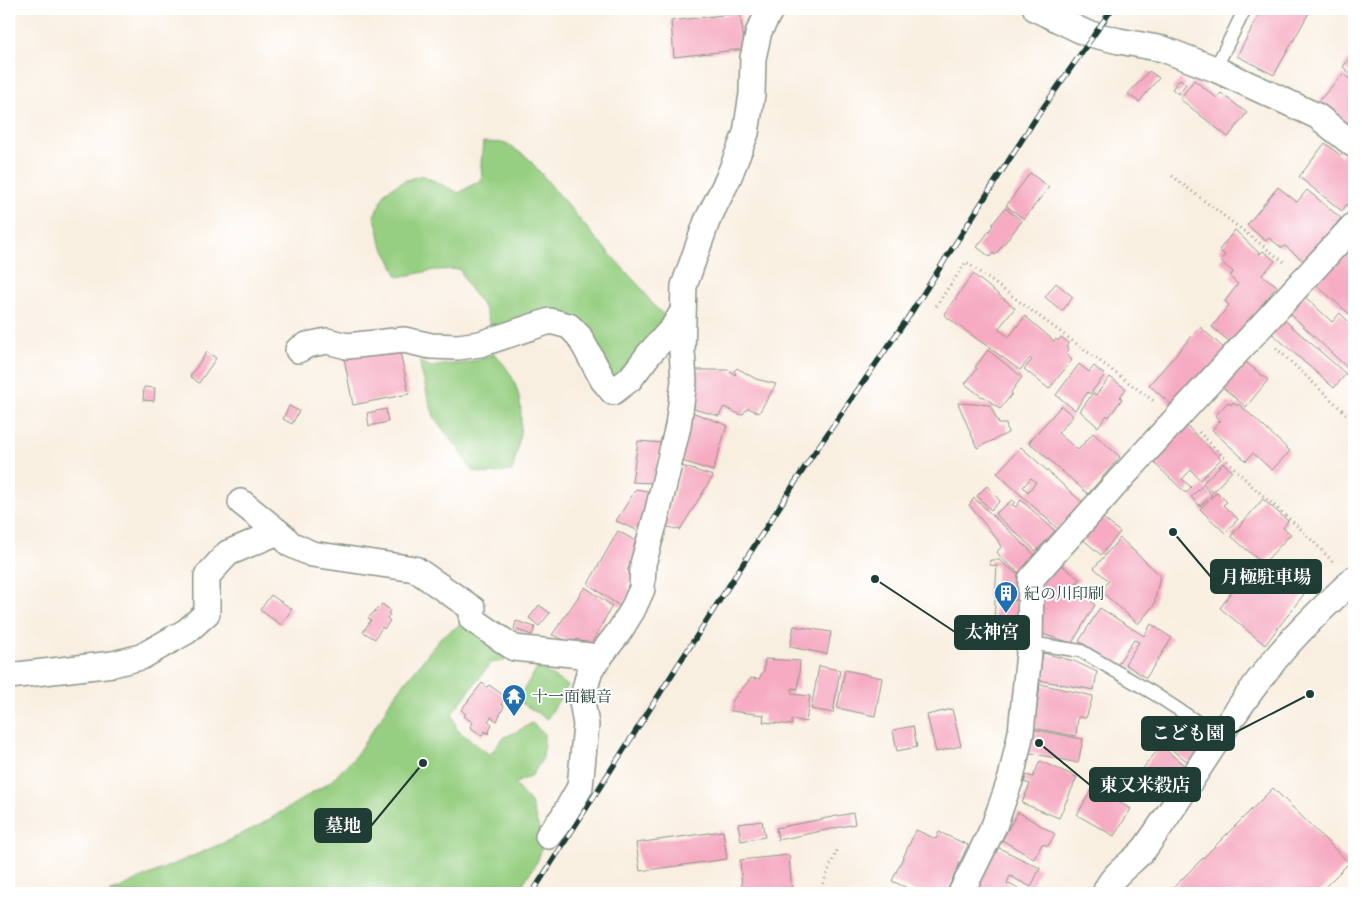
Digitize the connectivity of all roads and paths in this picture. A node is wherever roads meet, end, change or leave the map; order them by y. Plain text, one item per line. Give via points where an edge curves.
1 (771, 9) edge
2 (1036, 9) edge
3 (1245, 9) edge
4 (1215, 69) junction
5 (1354, 145) edge
6 (1172, 176) dead end
7 (1354, 225) edge
8 (1304, 278) junction
9 (936, 306) dead end
10 (682, 313) junction
11 (1257, 330) junction
12 (298, 350) dead end
13 (1177, 418) junction
14 (1354, 421) edge
15 (241, 502) dead end
16 (278, 532) junction
17 (1354, 580) edge
18 (1030, 643) junction
19 (600, 657) junction
20 (9, 676) edge
21 (1219, 736) junction
22 (548, 836) dead end
23 (838, 848) dead end
24 (819, 893) edge
25 (961, 893) edge
26 (1105, 893) edge

1 - 10 street via 758,31 746,133 692,261 684,286
2 - 4 street via 1086,33 1164,49
3 - 4 lane
4 - 5 street via 1317,116
6 - 8 path
7 - 8 street
8 - 11 street
9 - 13 path via 966,262
10 - 12 street via 630,378 614,392 603,380 580,336 569,326 550,321 480,344 458,347 404,340 347,346 327,341
10 - 19 street via 684,381 678,426 643,564 642,589 632,611
11 - 13 street
11 - 14 path
13 - 17 path via 1191,424 1251,485
13 - 18 street via 1031,579
15 - 16 street
16 - 19 street via 290,544 312,554 414,569 473,609 472,619 514,648
16 - 20 street via 228,554 208,576 207,613 187,631 141,657 113,664
17 - 21 street via 1304,626 1276,658
18 - 21 lane via 1081,651
18 - 25 street via 1020,732 1011,778 994,826
19 - 22 street via 590,669 582,701 586,725 580,786
21 - 26 street via 1143,849 1113,879
23 - 24 path

